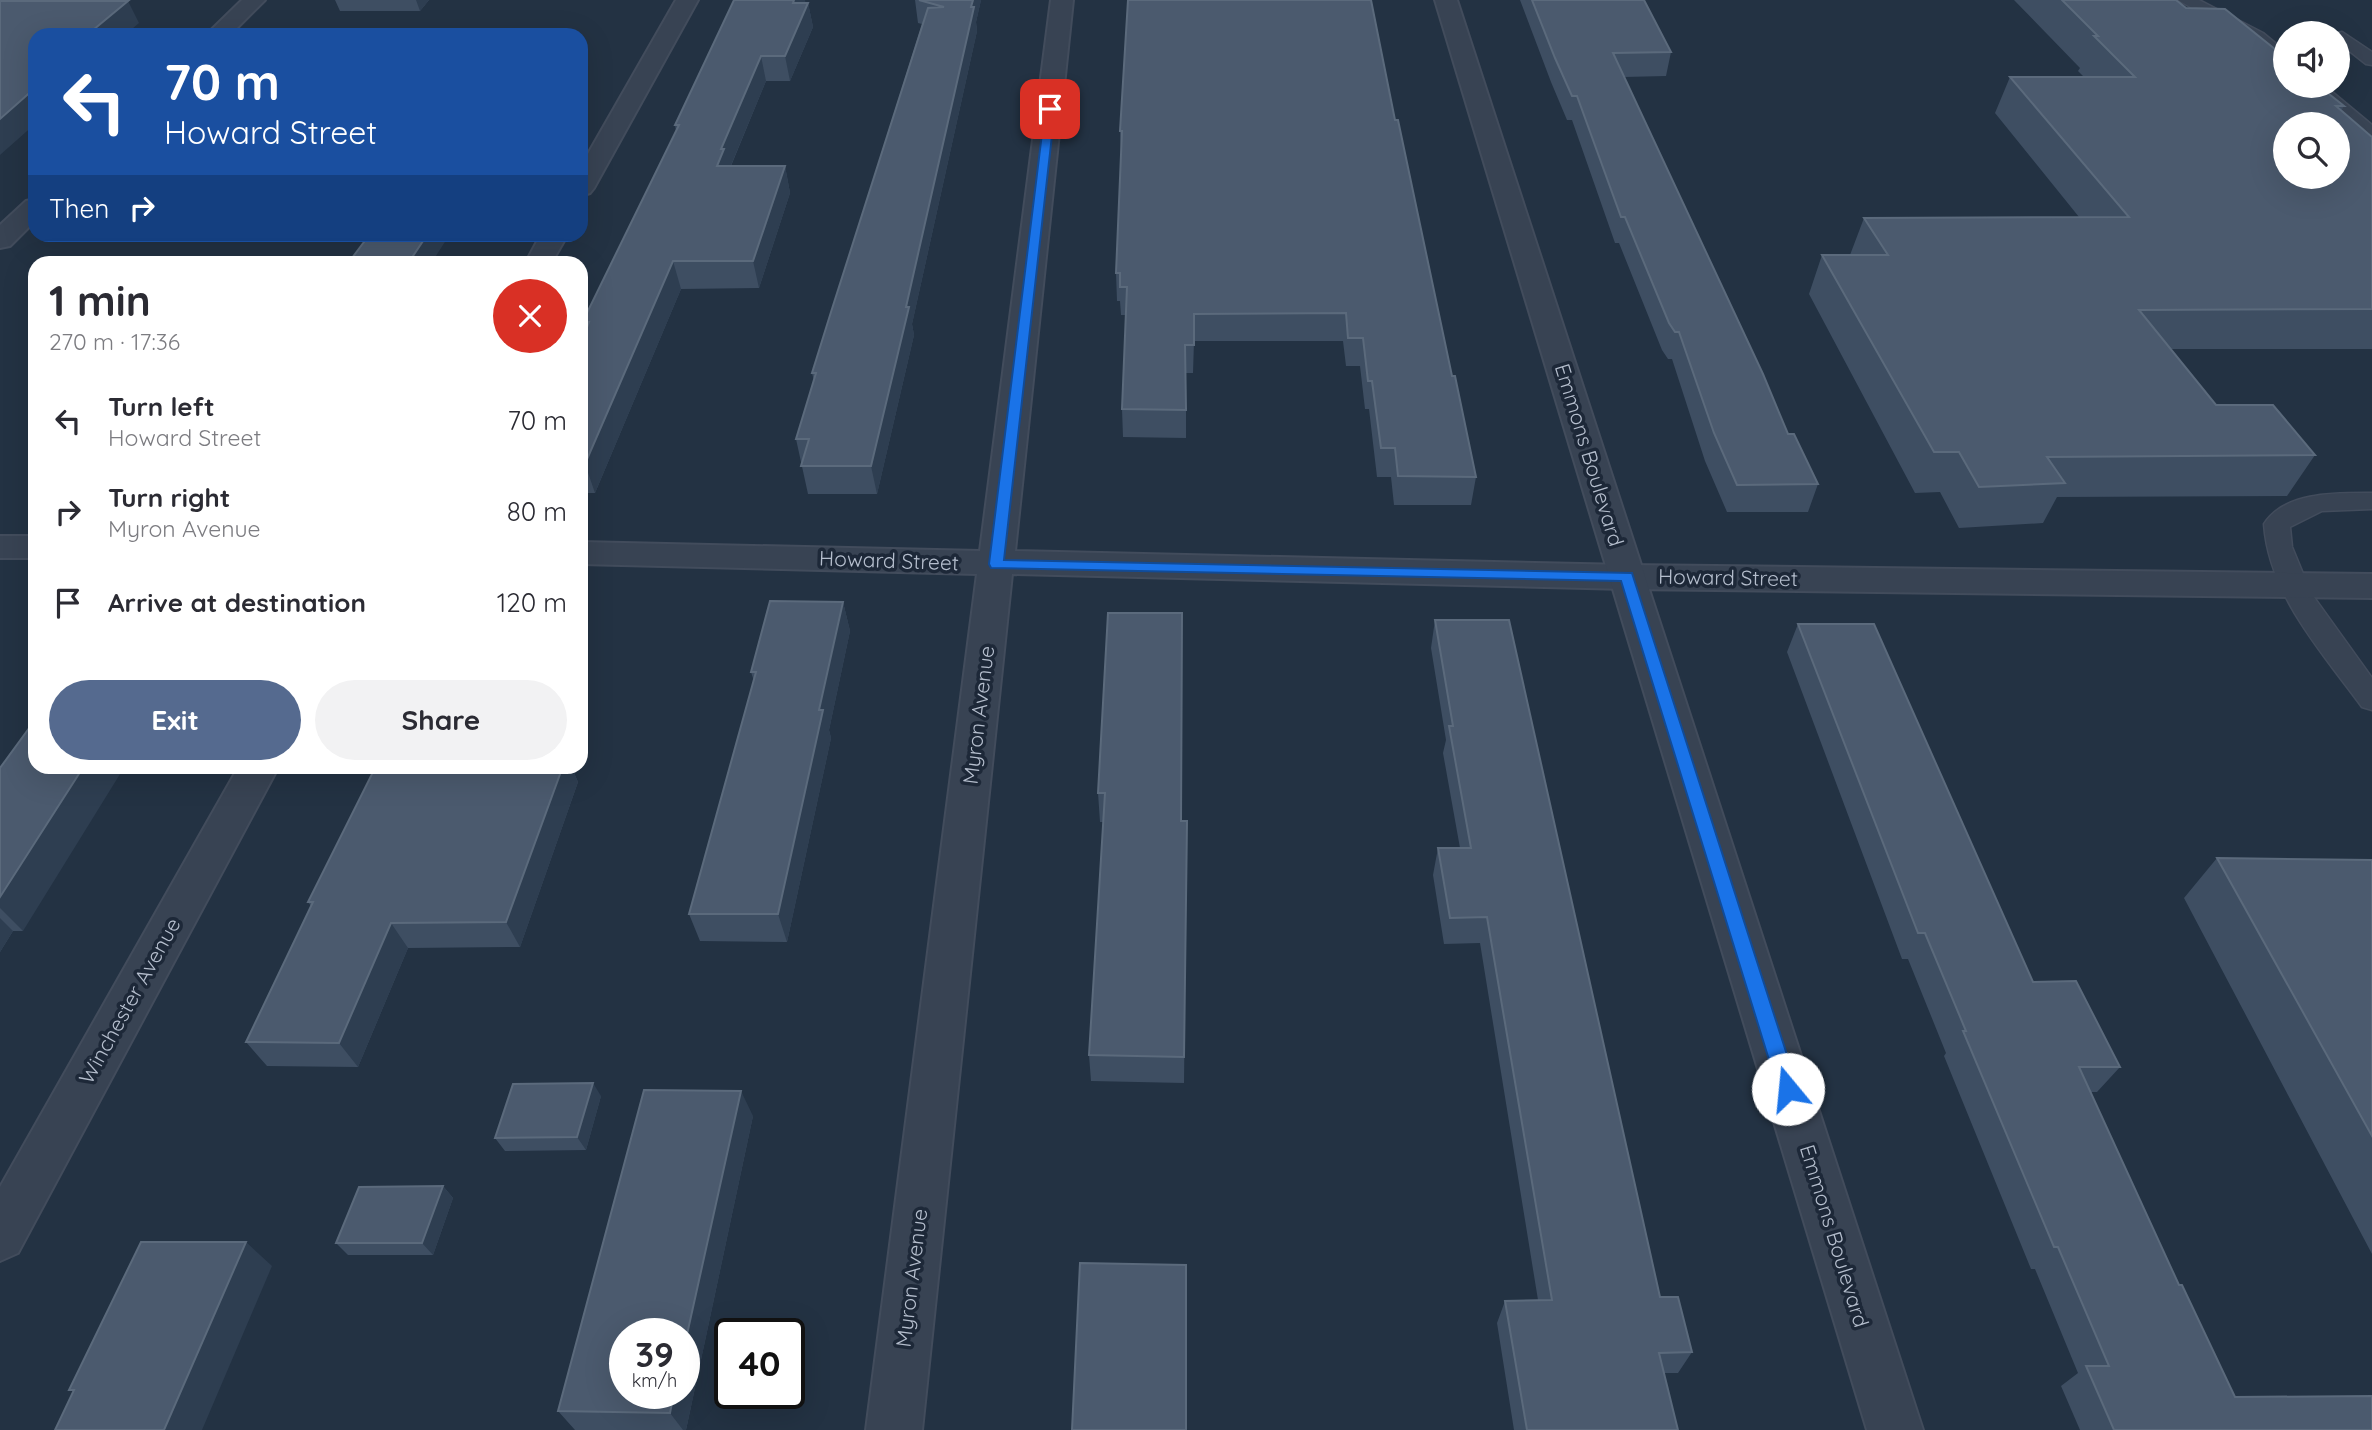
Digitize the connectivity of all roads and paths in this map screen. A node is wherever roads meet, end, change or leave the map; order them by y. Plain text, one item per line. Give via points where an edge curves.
1 (254, 0) edge
2 (687, 0) edge
3 (1062, 0) edge
4 (1446, 0) edge
5 (2186, 0) edge
6 (224, 28) edge
7 (2372, 36) edge
8 (2257, 37) junction
9 (2273, 37) edge
10 (2350, 37) edge
11 (2350, 44) edge
12 (2273, 50) edge
13 (2372, 60) edge
14 (2328, 98) edge
15 (2372, 135) edge
16 (588, 176) edge
17 (28, 214) edge
18 (0, 240) edge
19 (2372, 500) edge
20 (0, 547) edge
21 (28, 547) edge
22 (588, 553) edge
23 (996, 564) junction
24 (1626, 577) junction
25 (2291, 585) junction
26 (2372, 586) edge
27 (2372, 699) edge
28 (255, 774) edge
29 (0, 1236) edge
30 (894, 1430) edge
31 (1895, 1430) edge

1 - 6 street
2 - 16 street
3 - 23 street, Myron Avenue
4 - 24 street, Emmons Boulevard
5 - 8 lane
7 - 10 lane
8 - 9 lane
8 - 12 lane
11 - 13 lane
14 - 15 lane
17 - 18 street
19 - 25 lane via 2306,505 2277,524
20 - 21 street
22 - 23 street, Howard Street
23 - 24 street, Howard Street
23 - 30 street, Myron Avenue
24 - 25 street, Howard Street
24 - 31 street, Emmons Boulevard
25 - 26 street, Howard Street
25 - 27 lane
28 - 29 street, Winchester Avenue

